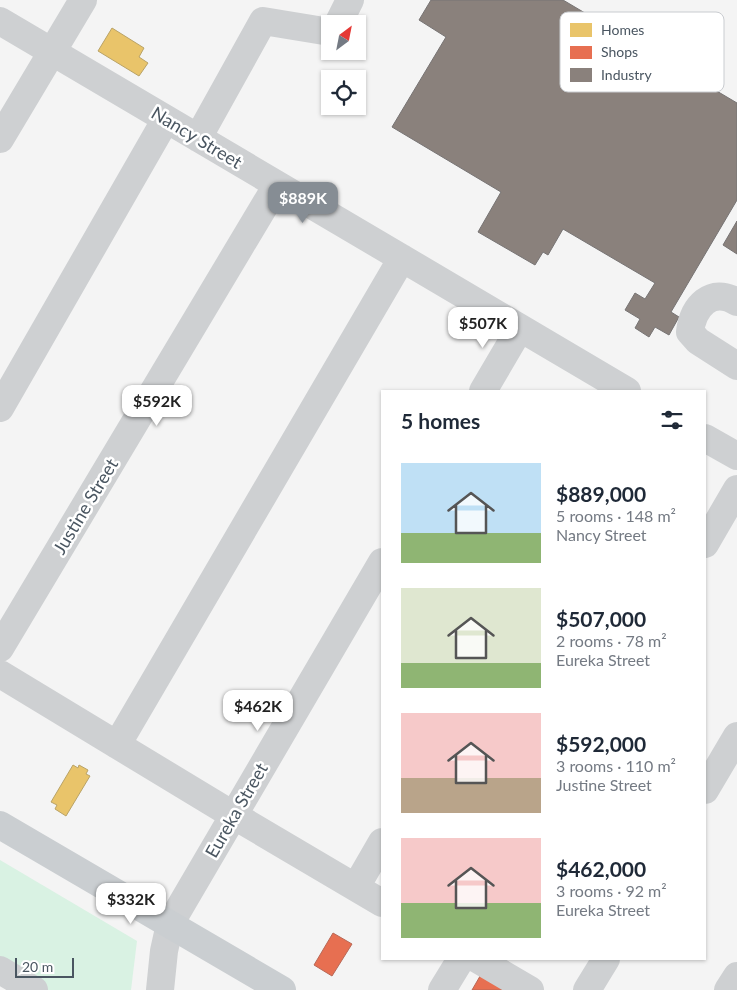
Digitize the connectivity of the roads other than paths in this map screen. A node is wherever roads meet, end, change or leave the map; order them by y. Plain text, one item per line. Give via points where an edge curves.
1 (83, 0) edge
2 (350, 0) edge
3 (342, 15) edge
4 (0, 21) edge
5 (321, 30) edge
6 (52, 52) junction
7 (166, 119) junction
8 (198, 138) junction
9 (0, 139) edge
10 (277, 184) junction
11 (402, 258) junction
12 (737, 302) edge
13 (520, 328) junction
14 (737, 366) edge
15 (483, 390) edge
16 (624, 390) edge
17 (0, 408) edge
18 (706, 439) edge
19 (737, 456) edge
20 (737, 490) edge
21 (706, 542) edge
22 (381, 564) edge
23 (0, 648) edge
24 (0, 674) edge
25 (737, 736) edge
26 (117, 745) junction
27 (706, 788) edge
28 (233, 815) junction
29 (0, 825) edge
30 (381, 844) edge
31 (356, 887) junction
32 (381, 902) edge
33 (170, 924) junction
34 (460, 960) edge
35 (479, 960) edge
36 (605, 960) edge
37 (0, 970) edge
38 (737, 976) edge
39 (34, 990) edge
40 (160, 990) edge
41 (282, 990) edge
42 (442, 990) edge
43 (530, 990) edge
44 (587, 990) edge
45 (728, 990) edge

1 - 6 street
2 - 3 street
4 - 6 street, Nancy Street
5 - 8 street via 264,21
6 - 7 street, Nancy Street
6 - 9 street
7 - 8 street, Nancy Street
7 - 17 street
8 - 10 street, Nancy Street
10 - 11 street, Nancy Street
10 - 23 street, Justine Street
11 - 13 street, Nancy Street
11 - 26 street
12 - 14 street via 730,298 707,299 691,319 690,332 698,341
13 - 15 street
13 - 16 street, Nancy Street
18 - 19 street
20 - 21 street
22 - 28 street, Eureka Street
24 - 26 street
25 - 27 street
26 - 28 street
28 - 31 street
28 - 33 street, Eureka Street
29 - 33 main road
30 - 31 street
31 - 32 street
33 - 40 street, Eureka Street
33 - 41 main road
34 - 42 street
35 - 43 street
36 - 44 street
37 - 39 street
38 - 45 street

